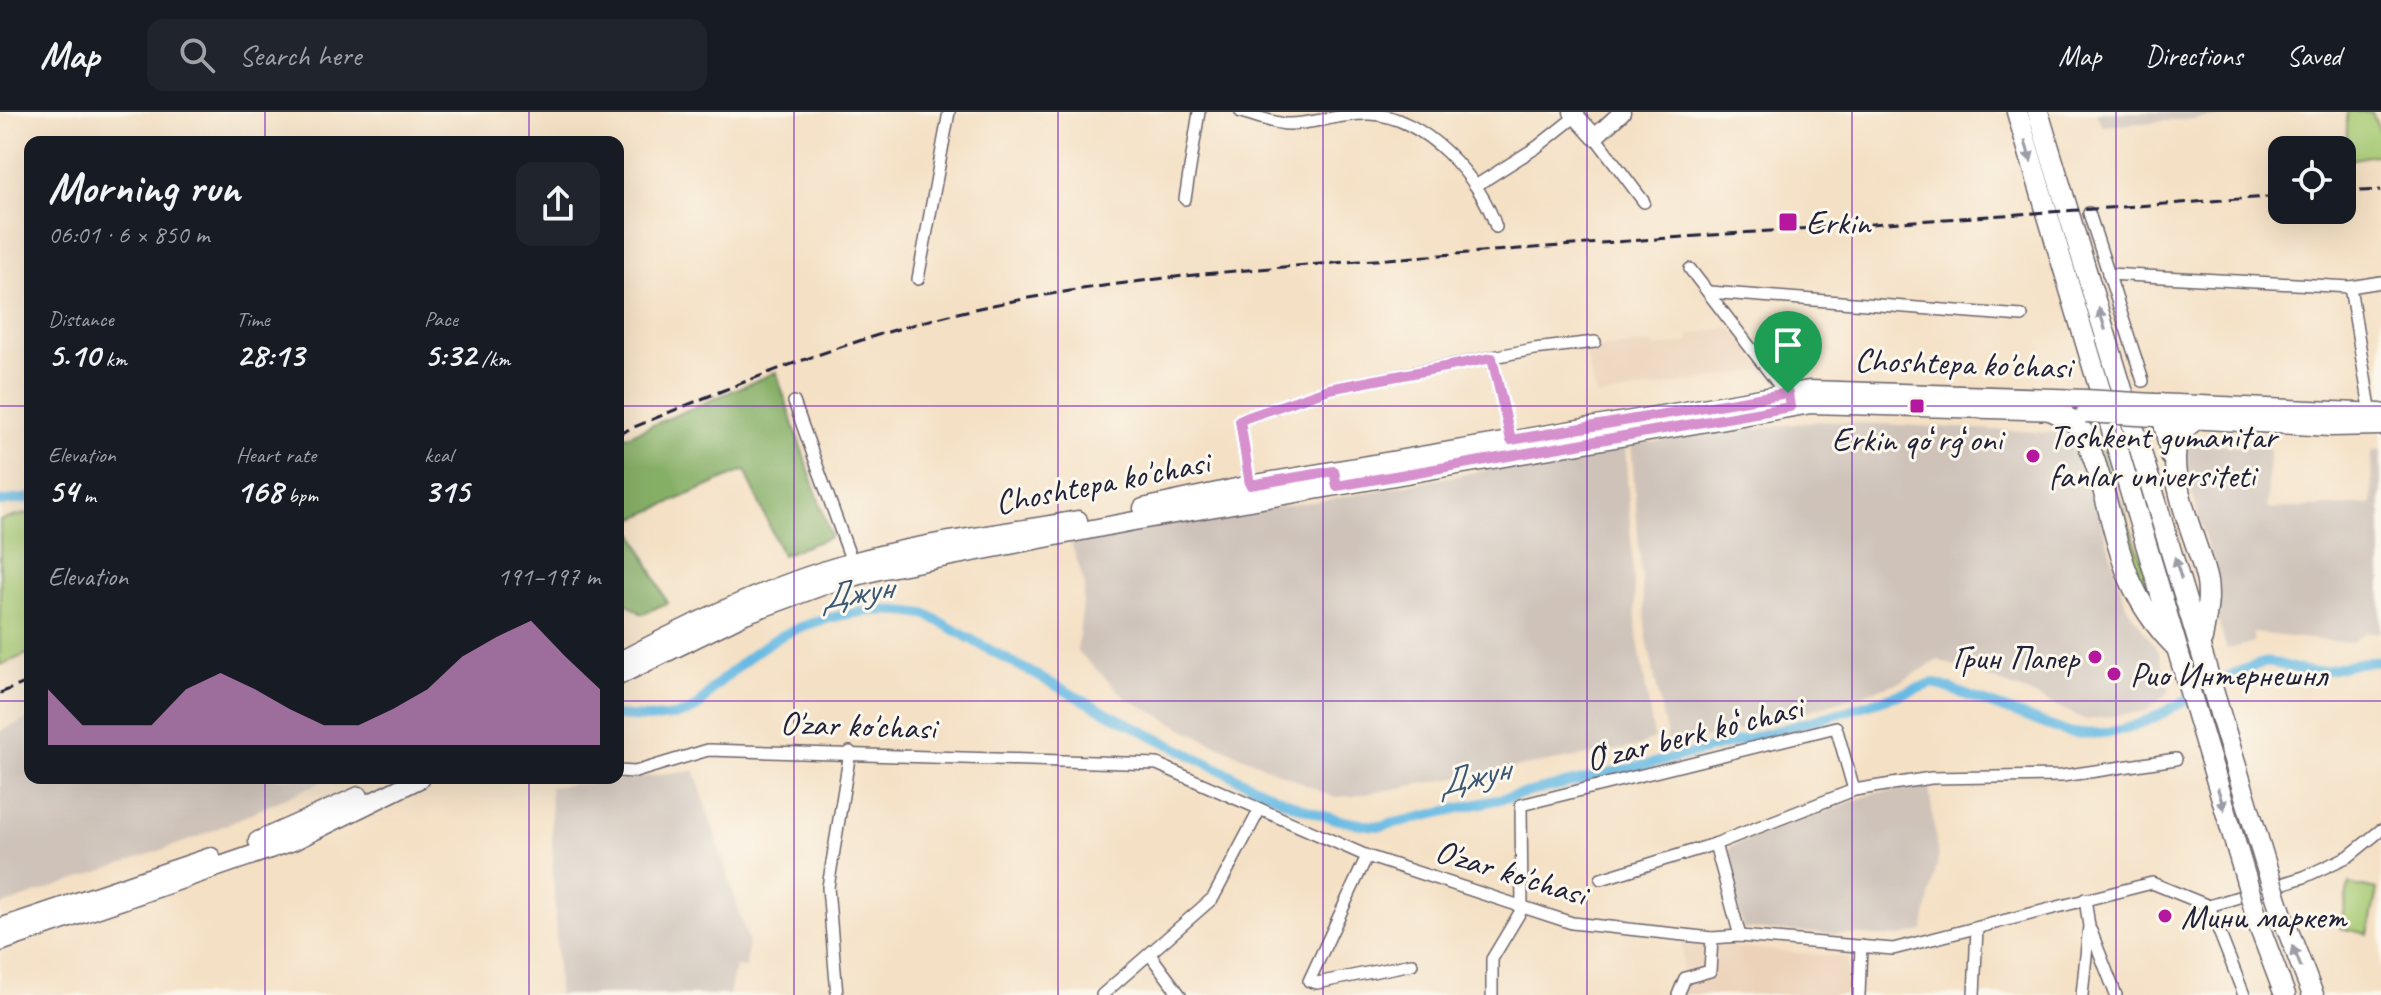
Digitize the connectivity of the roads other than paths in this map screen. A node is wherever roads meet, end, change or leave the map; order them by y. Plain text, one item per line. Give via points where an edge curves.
1 (949, 112) edge
2 (1199, 112) edge
3 (1241, 112) edge
4 (1622, 112) edge
5 (2017, 112) edge
6 (2038, 112) edge
7 (1574, 114) edge
8 (1595, 137) junction
9 (1477, 185) junction
10 (1185, 199) dead end
11 (1644, 202) dead end
12 (2089, 213) dead end
13 (1496, 227) dead end
14 (1690, 269) dead end
15 (2108, 274) junction
16 (918, 279) dead end
17 (2381, 282) edge
18 (2350, 287) junction
19 (1709, 292) junction
20 (2022, 316) dead end
21 (1595, 342) dead end
22 (1492, 358) junction
23 (2143, 381) dead end
24 (1789, 400) junction
25 (794, 402) dead end
26 (2086, 406) junction
27 (2050, 410) junction
28 (2158, 410) junction
29 (2378, 418) edge
30 (2196, 420) junction
31 (1511, 440) junction
32 (2172, 459) junction
33 (1335, 478) junction
34 (1250, 485) junction
35 (852, 562) junction
36 (2201, 642) junction
37 (2178, 649) junction
38 (624, 659) edge
39 (624, 673) edge
40 (850, 752) junction
41 (2176, 759) dead end
42 (624, 771) edge
43 (381, 784) edge
44 (409, 784) edge
45 (1854, 790) junction
46 (1260, 809) junction
47 (2381, 830) edge
48 (1715, 844) junction
49 (1367, 856) junction
50 (1601, 879) dead end
51 (121, 895) junction
52 (2085, 899) junction
53 (2209, 906) junction
54 (1522, 909) junction
55 (2089, 926) junction
56 (0, 928) edge
57 (1977, 928) junction
58 (1740, 936) junction
59 (1712, 938) junction
60 (0, 942) edge
61 (1861, 946) junction
62 (1151, 956) junction
63 (1412, 964) dead end
64 (837, 995) edge
65 (1102, 995) edge
66 (1180, 995) edge
67 (1492, 995) edge
68 (1678, 995) edge
69 (1859, 995) edge
70 (1974, 995) edge
71 (2082, 995) edge
72 (2116, 995) edge
73 (2244, 995) edge
74 (2285, 995) edge
75 (2313, 995) edge

1 - 16 street
2 - 10 street
3 - 9 street via 1289,124 1329,115 1387,116 1451,155
4 - 8 main road
5 -> 37 highway
36 -> 6 highway
7 - 8 main road
7 - 9 street via 1537,147
8 - 11 street
9 - 13 street
12 - 15 street
14 - 19 street
15 - 18 street
15 - 23 street
17 - 18 street
18 - 29 street
19 - 20 street
19 - 24 street
21 - 22 street
22 - 31 street
22 - 34 street via 1329,389 1240,420
24 - 26 main road, Choshtepa ko'chasi via 1830,389
24 - 27 main road, Choshtepa ko'chasi
24 - 31 main road, Choshtepa ko'chasi
24 - 33 main road, Choshtepa ko'chasi
25 - 35 street
26 - 27 main road, Choshtepa ko'chasi
26 - 28 main road, Choshtepa ko'chasi, bridge
27 - 37 highway via 2083,432 2131,589
28 - 29 main road, Choshtepa ko'chasi
28 - 30 main road, Choshtepa ko'chasi
28 - 32 highway
29 - 30 main road, Choshtepa ko'chasi
30 - 32 highway via 2177,439
31 - 33 main road, Choshtepa ko'chasi
32 - 36 highway via 2207,584
33 - 34 main road, Choshtepa ko'chasi
33 - 39 main road, Choshtepa ko'chasi via 879,570 745,614
34 - 35 main road, Choshtepa ko'chasi
35 - 38 main road, Choshtepa ko'chasi via 761,593
75 -> 36 highway, bridge via 2268,872
37 -> 74 highway, bridge via 2259,926
40 - 42 street, O'zar ko'chasi via 708,750
40 - 46 street, O'zar ko'chasi via 1157,764
40 - 64 street via 828,887
41 - 45 street via 2062,776 1931,778
43 - 51 main road via 287,830
44 - 51 main road via 293,841
45 - 48 street
45 - 54 street, Oʻzar berk koʻchasi via 1836,727 1521,805
46 - 49 street, O'zar ko'chasi
46 - 62 street via 1213,898
47 - 53 street via 2349,856 2304,877
48 - 50 street
48 - 58 street
49 - 54 street, O'zar ko'chasi
49 - 63 street via 1309,981
51 - 56 main road
51 - 60 main road
52 - 53 street, O'zar ko'chasi via 2152,883
52 - 55 street
52 - 57 street, O'zar ko'chasi
53 - 73 street
54 - 59 street, O'zar ko'chasi via 1604,929
54 - 67 street via 1492,959
55 - 71 street
55 - 72 street
57 - 61 street, O'zar ko'chasi via 1893,949
57 - 70 street
58 - 59 street, O'zar ko'chasi
58 - 61 street, O'zar ko'chasi
59 - 68 street via 1710,971 1685,978
61 - 69 street
62 - 65 street
62 - 66 street

